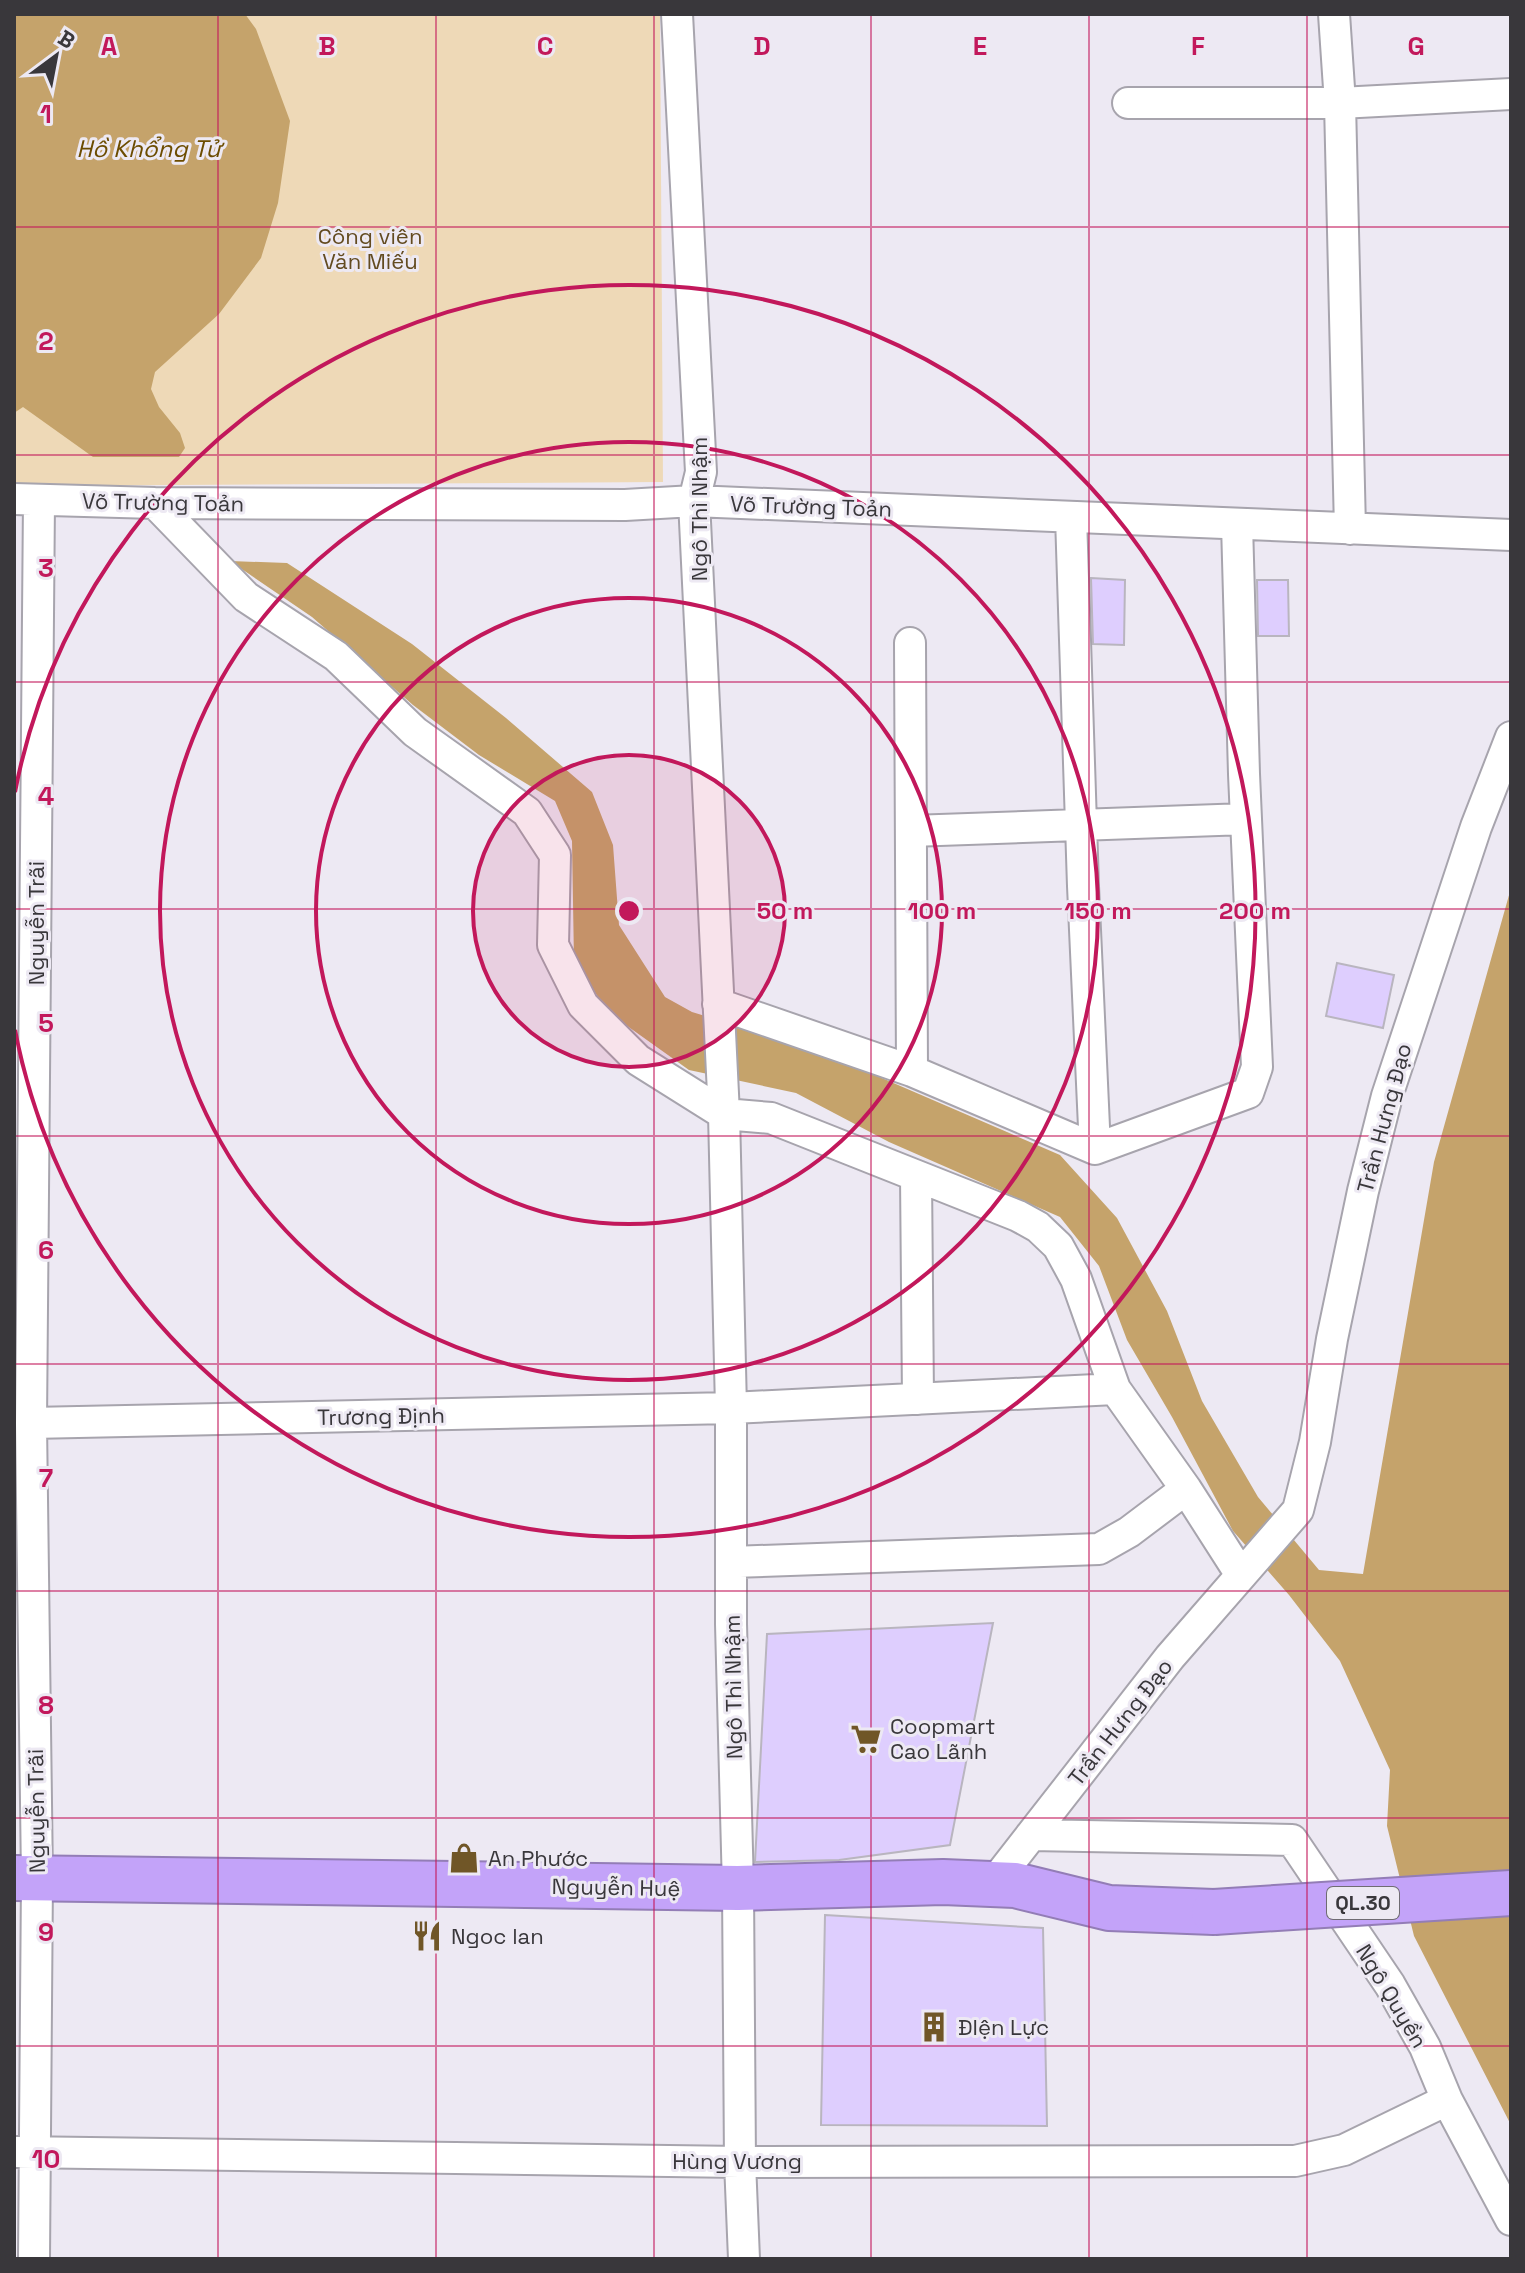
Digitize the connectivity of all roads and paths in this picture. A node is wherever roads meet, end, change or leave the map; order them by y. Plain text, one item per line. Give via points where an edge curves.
1 (677, 14) edge
2 (1334, 14) edge
3 (1511, 94) edge
4 (1128, 103) dead end
5 (1340, 103) junction
6 (27, 500) edge
7 (694, 501) junction
8 (155, 503) junction
9 (1071, 517) junction
10 (1237, 524) junction
11 (1350, 529) junction
12 (1511, 535) edge
13 (910, 643) dead end
14 (1511, 737) edge
15 (1246, 819) junction
16 (1081, 825) junction
17 (911, 831) junction
18 (718, 1004) junction
19 (912, 1071) junction
20 (724, 1114) junction
21 (1095, 1149) junction
22 (916, 1176) junction
23 (1115, 1389) junction
24 (918, 1399) junction
25 (731, 1408) junction
26 (31, 1423) junction
27 (1186, 1489) junction
28 (23, 1502) edge
29 (732, 1562) junction
30 (1241, 1575) junction
31 (1031, 1835) junction
32 (26, 1878) edge
33 (993, 1884) junction
34 (738, 1888) junction
35 (1511, 1893) edge
36 (1447, 2100) junction
37 (24, 2152) edge
38 (740, 2162) junction
39 (1511, 2220) edge
40 (34, 2259) edge
41 (744, 2259) edge

1 - 7 street, Ngô Thì Nhậm via 701,472
2 - 5 street
3 - 5 street
4 - 5 street
5 - 11 street
6 - 8 street, Võ Trường Toản
6 - 26 street, Nguyễn Trãi
7 - 8 street, Võ Trường Toản
7 - 9 street, Võ Trường Toản
7 - 18 street, Ngô Thì Nhậm
8 - 20 street via 246,597 336,656 415,732 527,812 555,855 553,945 583,1005 638,1060
9 - 10 street, Võ Trường Toản
9 - 16 street
10 - 11 street, Võ Trường Toản
10 - 15 street
11 - 12 street, Võ Trường Toản
13 - 17 street
14 - 30 street, Trần Hưng Đạo via 1387,1096 1298,1510
15 - 16 street
15 - 21 street via 1257,1067 1248,1093
16 - 17 street
16 - 21 street
17 - 19 street
18 - 19 street
18 - 20 street, Ngô Thì Nhậm
19 - 21 street
20 - 22 street via 771,1118
20 - 25 street, Ngô Thì Nhậm
22 - 23 street via 1018,1216 1058,1246 1076,1279
22 - 24 street
23 - 24 street, Trương Định
23 - 27 street
24 - 25 street, Trương Định
25 - 26 street, Trương Định
25 - 29 street, Ngô Thì Nhậm
26 - 28 street, Nguyễn Trãi
27 - 29 street via 1099,1549
27 - 30 street
28 - 32 street, Nguyễn Trãi
29 - 34 street, Ngô Thì Nhậm
30 - 31 street, Trần Hưng Đạo
31 - 33 street, Trần Hưng Đạo
31 - 36 street, Ngô Quyền via 1292,1840 1390,1985
32 - 34 highway, Nguyễn Huệ / QL.30
32 - 37 street, Nguyễn Trãi
33 - 34 highway, Nguyễn Huệ / QL.30
33 - 35 highway, Nguyễn Huệ / QL.30, bridge via 1109,1908 1214,1912
34 - 38 street, Ngô Thì Nhậm
36 - 38 street, Hùng Vương via 1344,2150 1295,2161
36 - 39 street, Ngô Quyền
37 - 38 street, Hùng Vương
37 - 40 street, Nguyễn Trãi
38 - 41 street, Ngô Thì Nhậm

